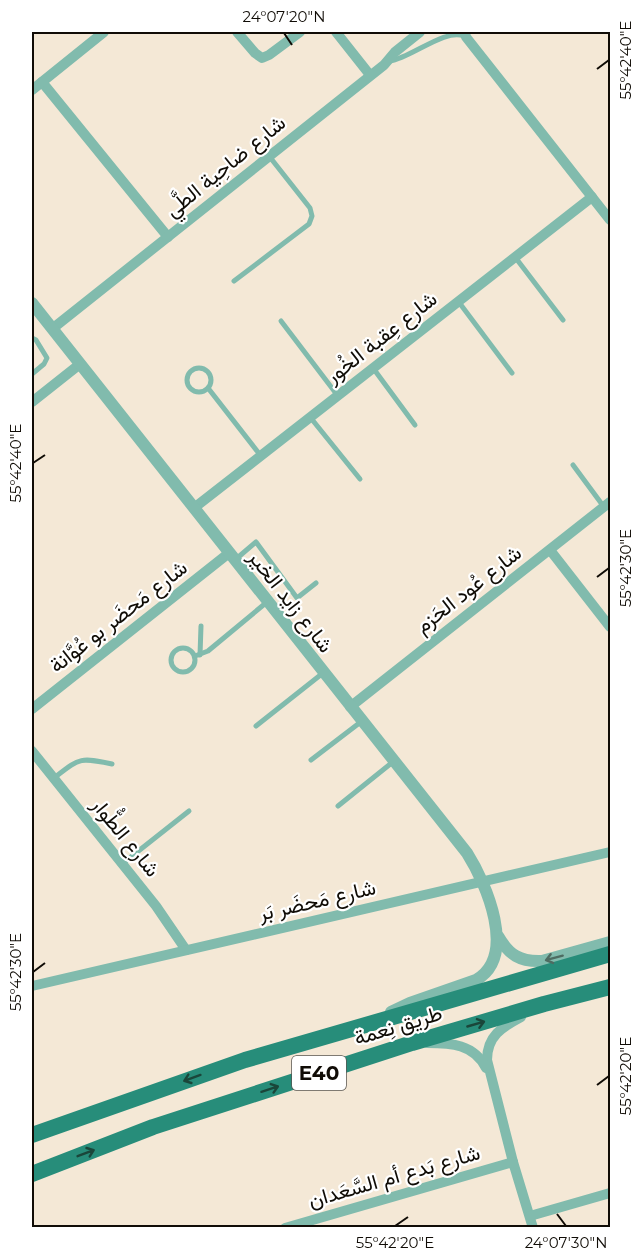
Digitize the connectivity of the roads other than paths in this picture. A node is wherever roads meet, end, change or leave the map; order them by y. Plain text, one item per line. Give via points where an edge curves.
1 (105, 32) edge
2 (237, 32) edge
3 (300, 32) edge
4 (336, 32) edge
5 (420, 32) edge
6 (465, 34) edge
7 (388, 61) junction
8 (370, 75) junction
9 (42, 82) junction
10 (32, 90) edge
11 (268, 156) junction
12 (592, 197) junction
13 (608, 213) edge
14 (168, 237) junction
15 (515, 257) junction
16 (234, 282) dead end
17 (458, 301) junction
18 (32, 303) edge
19 (563, 320) dead end
20 (281, 321) dead end
21 (52, 329) junction
22 (32, 338) edge
23 (80, 364) junction
24 (373, 368) junction
25 (512, 373) dead end
26 (32, 374) edge
27 (208, 388) junction
28 (338, 396) junction
29 (32, 402) edge
30 (310, 417) junction
31 (415, 425) dead end
32 (261, 456) junction
33 (573, 465) dead end
34 (360, 478) dead end
35 (608, 505) edge
36 (194, 508) junction
37 (550, 550) junction
38 (232, 556) junction
39 (316, 583) dead end
40 (267, 602) junction
41 (201, 626) dead end
42 (610, 627) edge
43 (197, 656) junction
44 (323, 673) junction
45 (350, 707) junction
46 (32, 709) edge
47 (362, 721) junction
48 (256, 726) dead end
49 (32, 751) edge
50 (311, 760) dead end
51 (394, 761) junction
52 (111, 765) dead end
53 (54, 778) junction
54 (338, 806) dead end
55 (189, 811) dead end
56 (610, 852) edge
57 (122, 864) junction
58 (483, 880) junction
59 (497, 935) junction
60 (610, 942) edge
61 (186, 950) junction
62 (610, 954) edge
63 (32, 986) edge
64 (610, 987) edge
65 (544, 1004) junction
66 (380, 1019) junction
67 (412, 1043) junction
68 (490, 1076) junction
69 (32, 1135) edge
70 (513, 1162) junction
71 (32, 1174) edge
72 (610, 1193) edge
73 (530, 1216) junction
74 (285, 1227) edge
75 (533, 1227) edge

1 - 9 street
2 - 3 street via 262,58
4 - 8 street
5 - 7 street, شارع ضاحِية الطَّي
6 - 7 lane via 448,35
6 - 12 street
7 - 8 street, شارع ضاحِية الطَّي
8 - 11 street, شارع ضاحِية الطَّي
9 - 10 street
9 - 14 street
11 - 14 street, شارع ضاحِية الطَّي
11 - 16 lane via 310,208 312,216 309,224
12 - 13 street
12 - 15 street, شارع عِقبة الخُور
14 - 21 street, شارع ضاحِية الطَّي
15 - 17 street, شارع عِقبة الخُور
15 - 19 lane
17 - 24 street, شارع عِقبة الخُور
17 - 25 lane
18 - 21 street, شارع زايد الخير
20 - 28 lane
21 - 23 street, شارع زايد الخير
22 - 26 lane via 47,358
23 - 29 street
23 - 36 street, شارع زايد الخير
24 - 28 street, شارع عِقبة الخُور
24 - 31 lane
27 - 27 lane via 212,381 210,373 196,367 190,371 186,378 188,386 201,392
27 - 32 lane
28 - 30 street, شارع عِقبة الخُور
30 - 32 street, شارع عِقبة الخُور
30 - 34 lane
32 - 36 street, شارع عِقبة الخُور
33 - 35 lane
35 - 37 street, شارع عُود الحَزم
36 - 38 street, شارع زايد الخير
37 - 42 street
37 - 45 street, شارع عُود الحَزم
38 - 39 lane via 256,542 297,598
38 - 40 street, شارع زايد الخير
38 - 46 street, شارع مَحضَر بو عُوَّانة
40 - 43 lane
40 - 44 street, شارع زايد الخير
41 - 43 lane
43 - 43 lane via 183,647 171,656 171,663 183,672 190,670
44 - 45 street, شارع زايد الخير
44 - 48 lane
45 - 47 street, شارع زايد الخير
47 - 50 lane
47 - 51 street, شارع زايد الخير
49 - 53 street, شارع الطُّوار
51 - 54 lane
51 - 58 street, شارع زايد الخير via 467,852
52 - 53 lane via 79,760
53 - 57 street, شارع الطُّوار
55 - 57 lane
56 - 58 street, شارع مَحضَر بَر
57 - 61 street, شارع الطُّوار
58 - 59 street, شارع زايد الخير
58 - 61 street, شارع مَحضَر بَر
60 -> 59 street via 531,962 512,955
59 - 66 street via 495,957 485,975 410,1003
61 - 63 street, شارع مَحضَر بَر
62 - 66 main road, طريق نِعمة / E40
64 - 65 main road, طريق نِعمة / E40
67 -> 65 main road, طريق نِعمة / E40
65 - 68 street via 495,1034 487,1053
66 -> 69 main road, طريق نِعمة / E40 via 245,1060
67 - 68 street via 463,1046 477,1055
71 -> 67 main road, طريق نِعمة / E40 via 153,1127
68 - 70 street
70 - 73 street
70 - 74 street, شارع بَدع أم السَّعَدان
72 - 73 street
73 - 75 street

